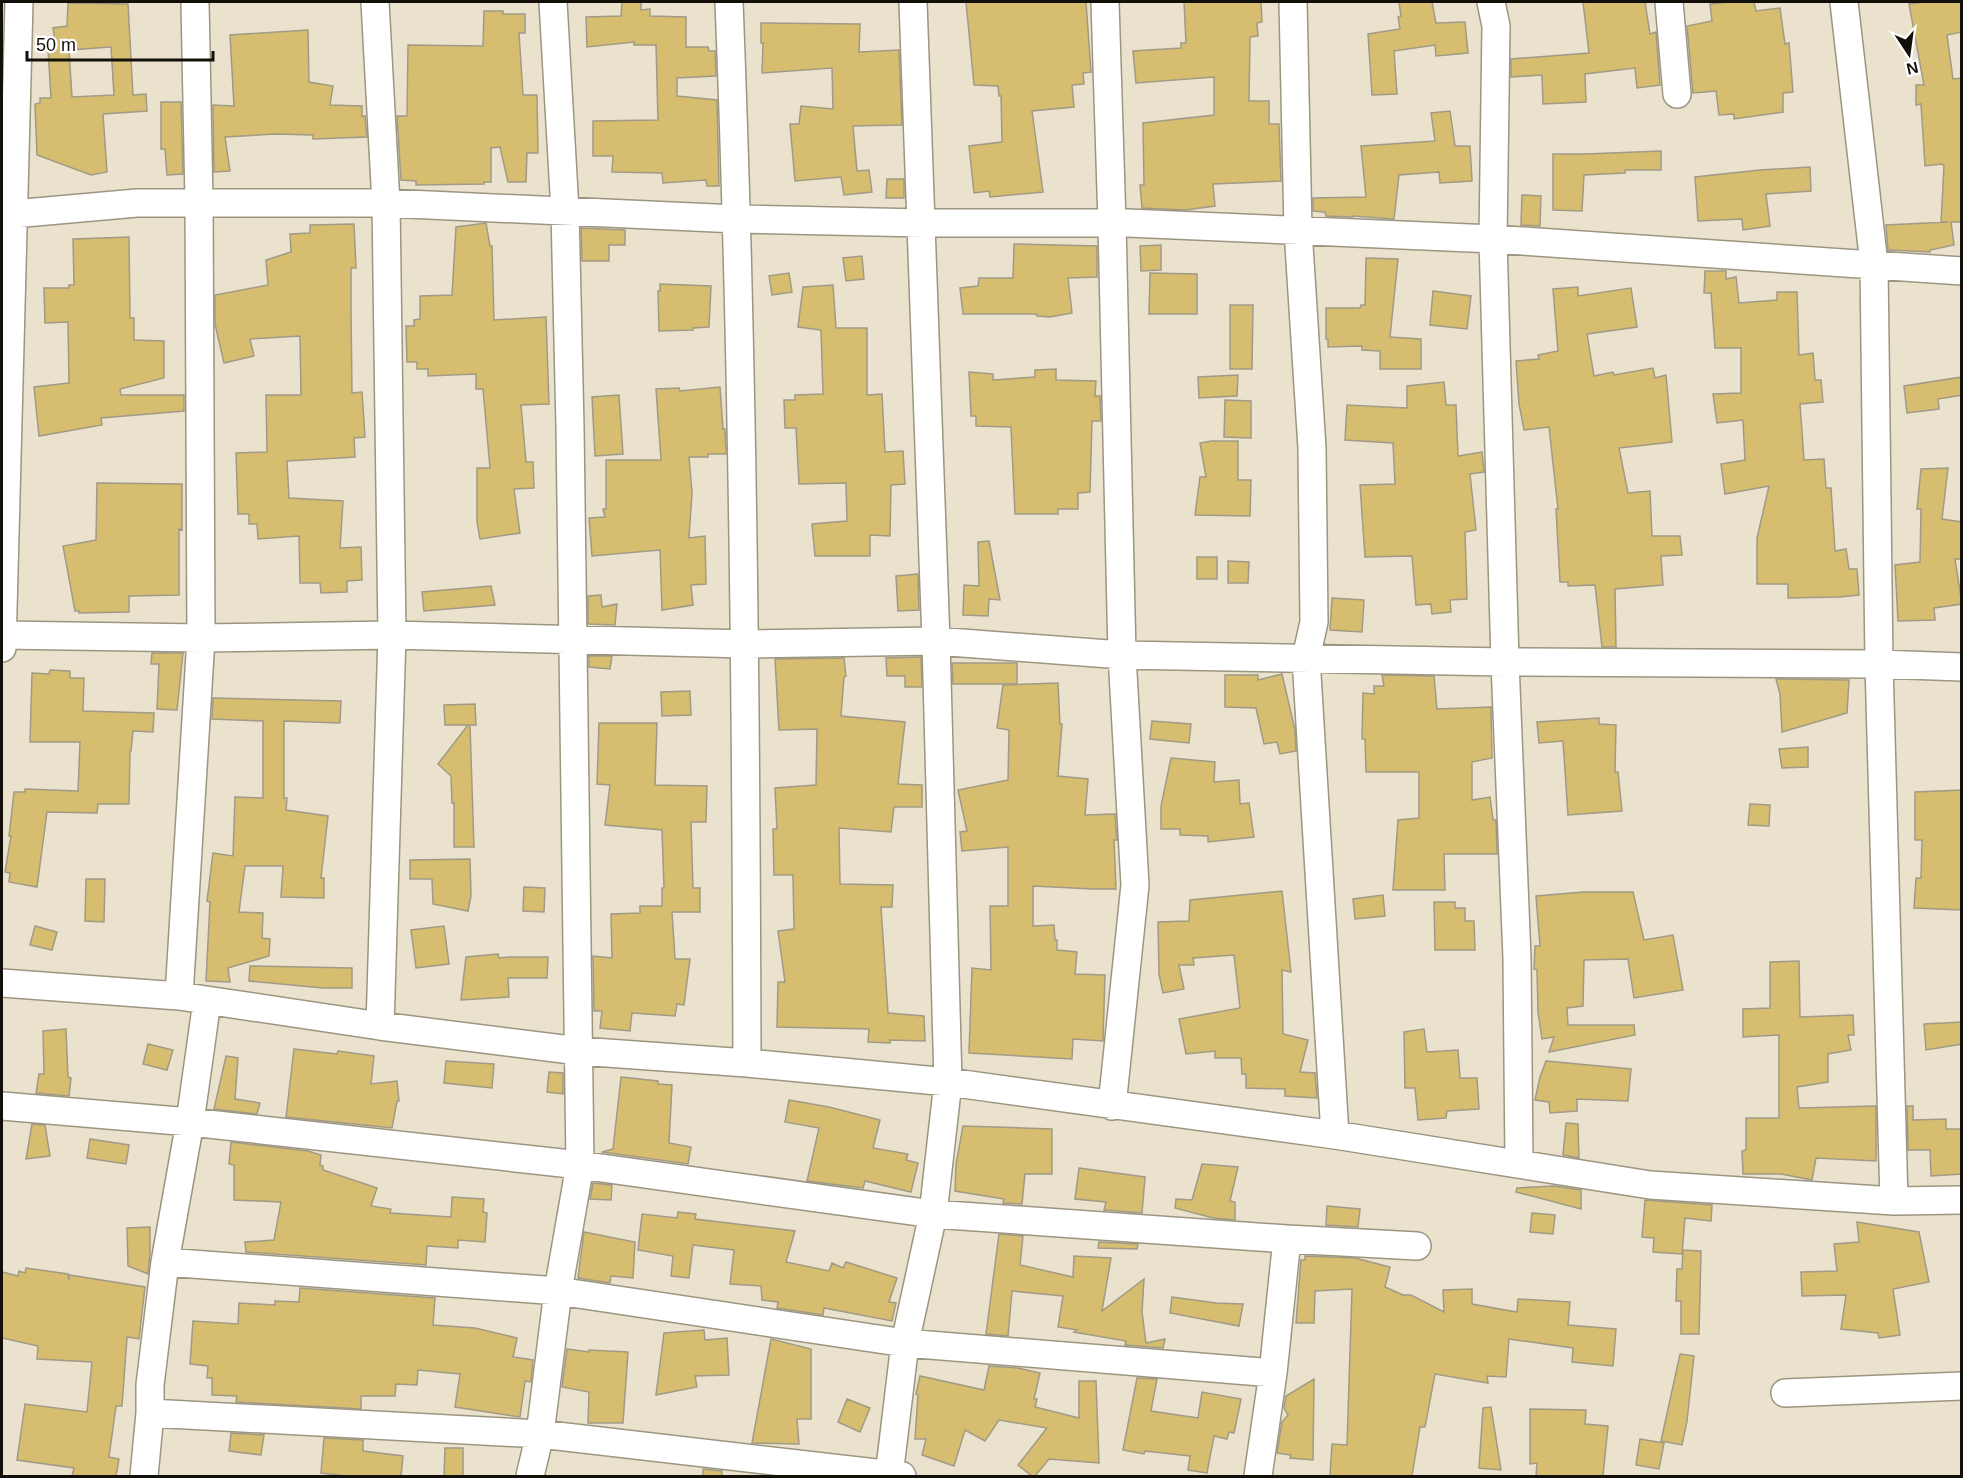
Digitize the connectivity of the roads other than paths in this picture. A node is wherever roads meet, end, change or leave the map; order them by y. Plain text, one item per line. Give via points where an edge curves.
1 (19, 2) edge
2 (195, 2) edge
3 (375, 2) edge
4 (553, 2) edge
5 (729, 2) edge
6 (913, 2) edge
7 (1105, 2) edge
8 (1293, 2) edge
9 (1491, 2) edge
10 (1669, 2) edge
11 (1844, 2) edge
12 (1677, 94) dead end
13 (199, 202) junction
14 (386, 203) junction
15 (565, 211) junction
16 (2, 215) edge
17 (737, 219) junction
18 (922, 223) junction
19 (1112, 223) junction
20 (1298, 230) junction
21 (1493, 239) junction
22 (1874, 264) junction
23 (1962, 272) edge
24 (392, 635) junction
25 (201, 638) junction
26 (2, 639) edge
27 (572, 639) junction
28 (936, 641) junction
29 (746, 644) junction
30 (1122, 656) junction
31 (1306, 658) junction
32 (1505, 662) junction
33 (1878, 664) junction
34 (1962, 667) edge
35 (2, 983) edge
36 (179, 996) junction
37 (207, 1001) junction
38 (380, 1026) junction
39 (579, 1052) junction
40 (747, 1063) junction
41 (948, 1082) junction
42 (2, 1106) edge
43 (1112, 1106) junction
44 (190, 1122) junction
45 (1335, 1135) junction
46 (1519, 1163) junction
47 (580, 1165) junction
48 (1894, 1200) junction
49 (1962, 1200) edge
50 (933, 1214) junction
51 (1287, 1239) junction
52 (1417, 1246) dead end
53 (165, 1262) junction
54 (558, 1291) junction
55 (905, 1343) junction
56 (1273, 1373) junction
57 (1962, 1386) edge
58 (1785, 1393) dead end
59 (150, 1413) junction
60 (540, 1434) junction
61 (144, 1476) edge
62 (530, 1476) edge
63 (893, 1476) edge
64 (1258, 1476) edge

1 - 26 street
2 - 13 street
3 - 14 street
4 - 15 street
5 - 17 street
6 - 18 street
7 - 19 street
8 - 20 street
9 - 21 street via 1496,26
10 - 12 street
11 - 22 street
13 - 14 street
13 - 16 street via 137,203
13 - 25 street
14 - 15 street
14 - 24 street
15 - 17 street
15 - 27 street
17 - 18 street
17 - 29 street
18 - 19 street
18 - 28 street
19 - 20 street
19 - 30 street
20 - 21 street
20 - 31 street via 1312,448 1314,622
21 - 22 street
21 - 32 street
22 - 23 street
22 - 33 street
24 - 25 street
24 - 27 street
24 - 38 street
25 - 26 street
25 - 36 street
27 - 29 street
27 - 39 street
28 - 29 street
28 - 30 street
28 - 41 street
29 - 40 street
30 - 31 street
30 - 43 street via 1135,885
31 - 32 street
31 - 45 street
32 - 33 street
32 - 46 street via 1517,958
33 - 34 street
33 - 48 street
35 - 36 street
36 - 37 street
37 - 38 street
37 - 44 street
38 - 39 street
39 - 40 street
39 - 47 street
40 - 41 street
41 - 43 street
41 - 50 street
42 - 44 street
43 - 45 street
44 - 47 street
44 - 53 street
45 - 46 street
46 - 48 street via 1650,1185
47 - 50 street
47 - 54 street
48 - 49 street
50 - 51 street
50 - 55 street
51 - 52 street
51 - 56 street
53 - 54 street
53 - 59 street
54 - 55 street
54 - 60 street
55 - 56 street
55 - 63 street
56 - 64 street
57 - 58 street
59 - 60 street
59 - 61 street
60 - 62 street
60 - 63 street

